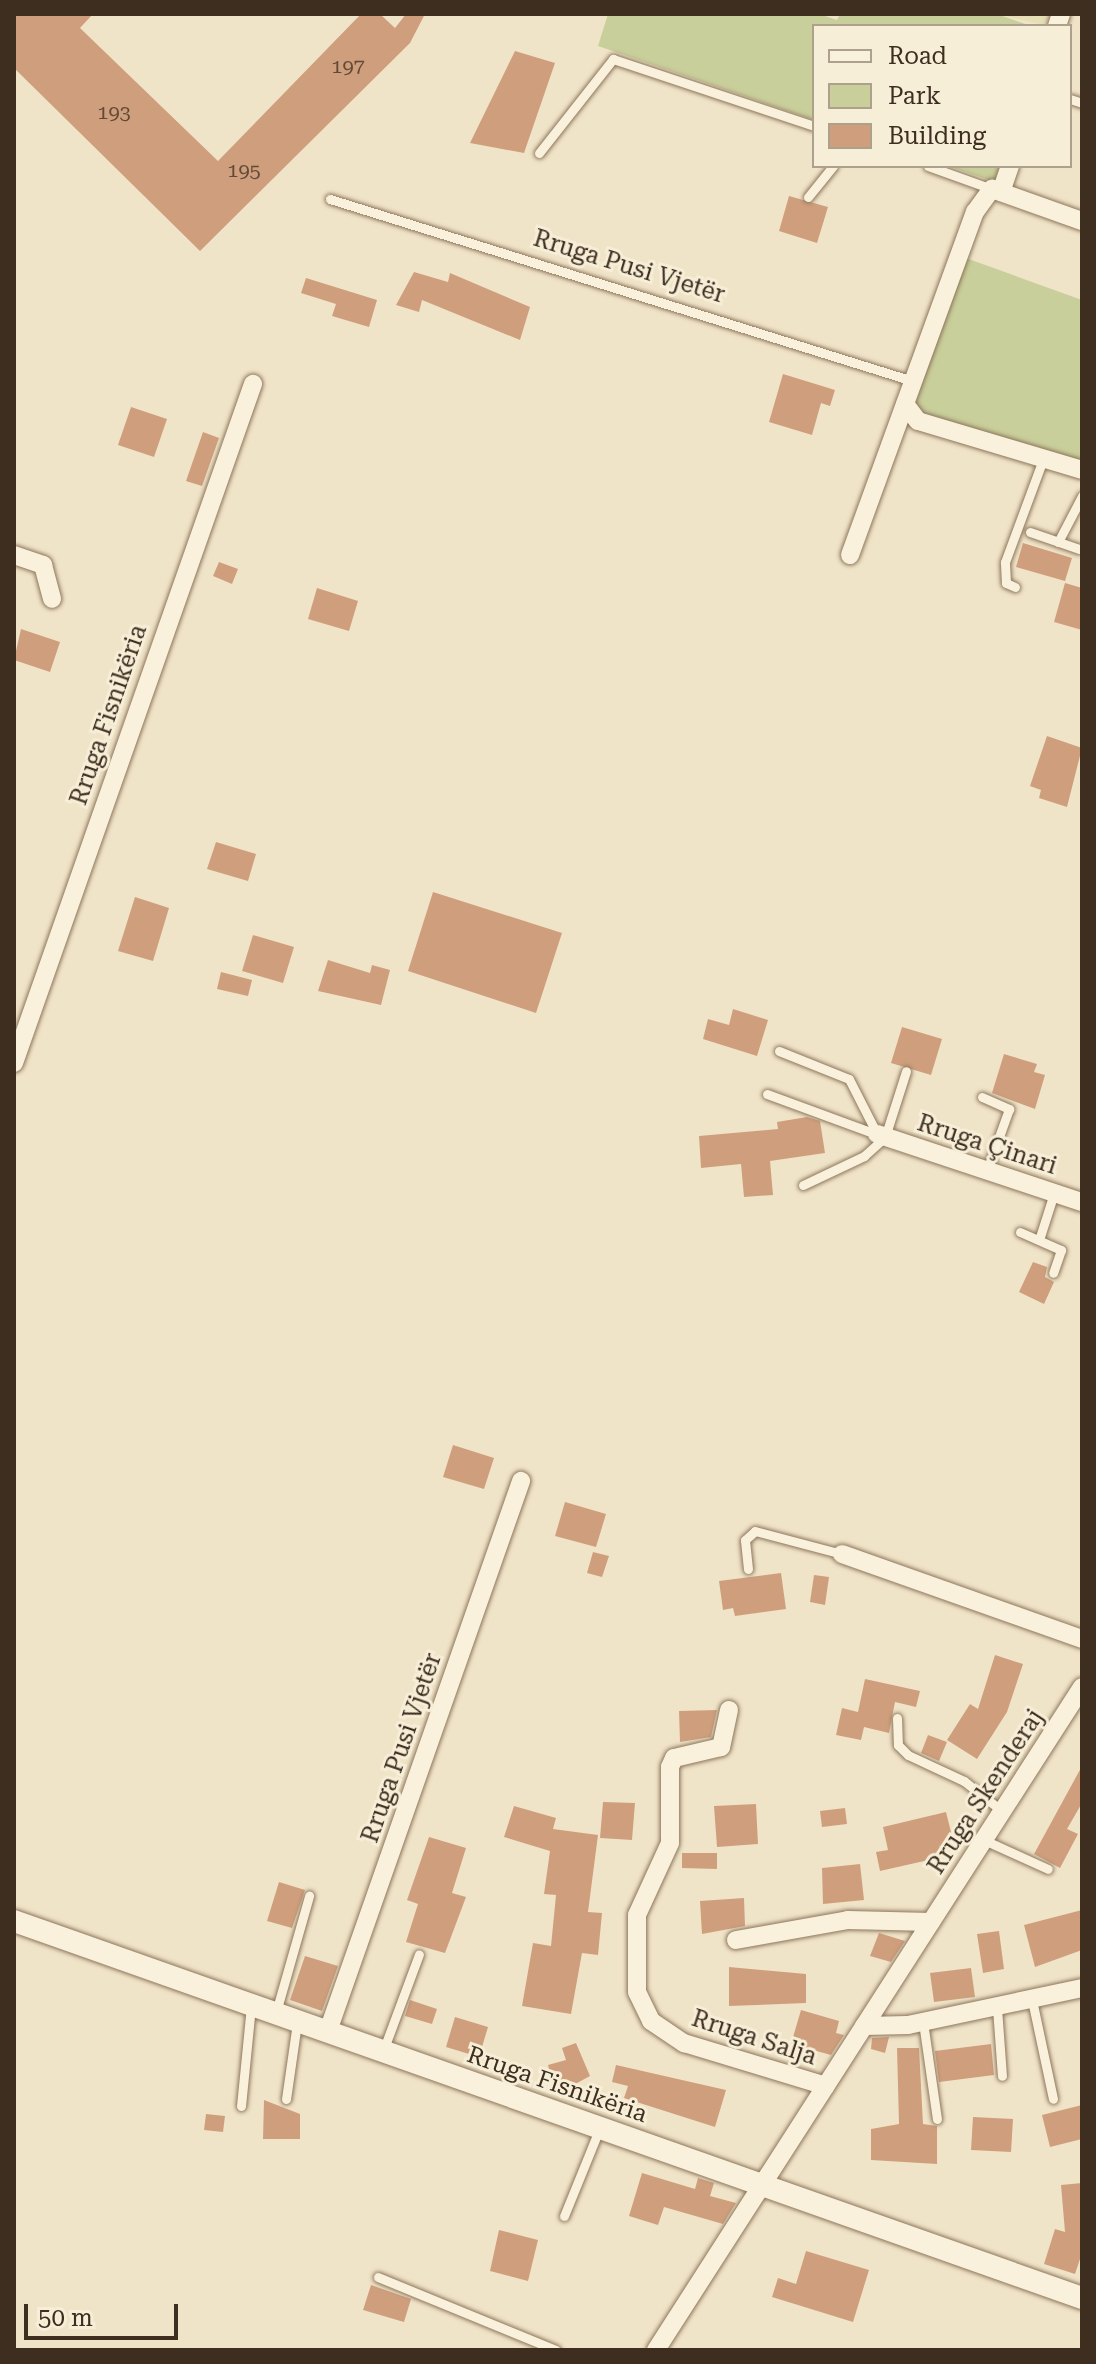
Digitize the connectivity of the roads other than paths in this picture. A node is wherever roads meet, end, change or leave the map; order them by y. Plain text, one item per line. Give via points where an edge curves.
1 (812, 125) edge
2 (539, 153) dead end
3 (831, 168) edge
4 (934, 168) edge
5 (1009, 168) edge
6 (997, 190) junction
7 (808, 197) dead end
8 (330, 199) dead end
9 (1082, 221) edge
10 (913, 381) junction
11 (253, 384) dead end
12 (905, 404) junction
13 (1043, 459) junction
14 (1082, 470) edge
15 (1082, 496) edge
16 (1030, 532) dead end
17 (1058, 542) junction
18 (1079, 549) dead end
19 (14, 555) edge
20 (850, 555) dead end
21 (1015, 587) dead end
22 (52, 599) dead end
23 (779, 1051) dead end
24 (14, 1063) edge
25 (906, 1071) dead end
26 (767, 1094) dead end
27 (982, 1097) dead end
28 (881, 1135) junction
29 (987, 1170) junction
30 (803, 1185) dead end
31 (1054, 1193) junction
32 (1082, 1202) edge
33 (1020, 1232) dead end
34 (1039, 1240) junction
35 (1053, 1273) dead end
36 (521, 1481) dead end
37 (842, 1554) joint
38 (748, 1569) dead end
39 (1082, 1639) edge
40 (1082, 1687) edge
41 (729, 1710) dead end
42 (897, 1718) dead end
43 (1002, 1811) junction
44 (984, 1840) junction
45 (1048, 1869) dead end
46 (309, 1896) dead end
47 (14, 1921) edge
48 (931, 1922) junction
49 (736, 1940) dead end
50 (419, 1954) dead end
51 (1082, 1988) edge
52 (1032, 2000) junction
53 (252, 2004) junction
54 (997, 2008) junction
55 (276, 2013) junction
56 (298, 2021) junction
57 (923, 2022) junction
58 (864, 2026) junction
59 (328, 2031) junction
60 (383, 2051) junction
61 (1002, 2076) dead end
62 (826, 2086) junction
63 (286, 2099) dead end
64 (1053, 2099) dead end
65 (241, 2106) dead end
66 (937, 2119) dead end
67 (600, 2127) junction
68 (762, 2185) junction
69 (564, 2216) dead end
70 (378, 2277) dead end
71 (1082, 2298) edge
72 (556, 2350) edge
73 (656, 2350) edge

1 - 2 lane via 613,59
3 - 7 lane
4 - 6 lane
5 - 6 street
6 - 9 street
6 - 10 street via 966,230
8 - 10 lane, Rruga Pusi Vjetër
10 - 12 street
11 - 24 street, Rruga Fisnikëria
12 - 13 street via 918,421
12 - 20 street
13 - 14 street
13 - 21 lane via 1005,562 1006,583
15 - 17 lane
16 - 17 lane
17 - 18 lane
19 - 22 street via 43,565
23 - 28 lane via 849,1079
25 - 28 lane
26 - 28 lane
27 - 29 lane via 1009,1109
28 - 29 street, Rruga Çinari
28 - 30 lane via 864,1156
29 - 31 street, Rruga Çinari
31 - 32 street, Rruga Çinari
31 - 34 lane
33 - 34 lane
34 - 35 lane via 1061,1250
36 - 59 street, Rruga Pusi Vjetër
37 - 38 lane via 755,1531 745,1540
37 - 39 street
40 - 43 street, Rruga Skenderaj
41 - 62 street, Rruga Salja via 721,1747 674,1758 670,1767 670,1843 637,1915 637,1992 651,2021 684,2043
42 - 43 lane via 898,1745 908,1755 964,1781
43 - 44 street, Rruga Skenderaj
44 - 45 lane
44 - 48 street, Rruga Skenderaj
46 - 55 lane
47 - 53 street, Rruga Fisnikëria
48 - 49 street via 848,1920
48 - 58 street, Rruga Skenderaj
50 - 60 lane
51 - 52 street
52 - 54 street
52 - 64 lane
53 - 55 street, Rruga Fisnikëria
53 - 65 lane
54 - 57 street
54 - 61 lane
55 - 56 street, Rruga Fisnikëria
56 - 59 street, Rruga Fisnikëria
56 - 63 lane
57 - 58 street
57 - 66 lane
58 - 62 street, Rruga Skenderaj
59 - 60 street, Rruga Fisnikëria
60 - 67 street, Rruga Fisnikëria
62 - 68 street, Rruga Skenderaj
67 - 68 street, Rruga Fisnikëria
67 - 69 lane
68 - 71 street, Rruga Fisnikëria
68 - 73 street, Rruga Skenderaj
70 - 72 lane

